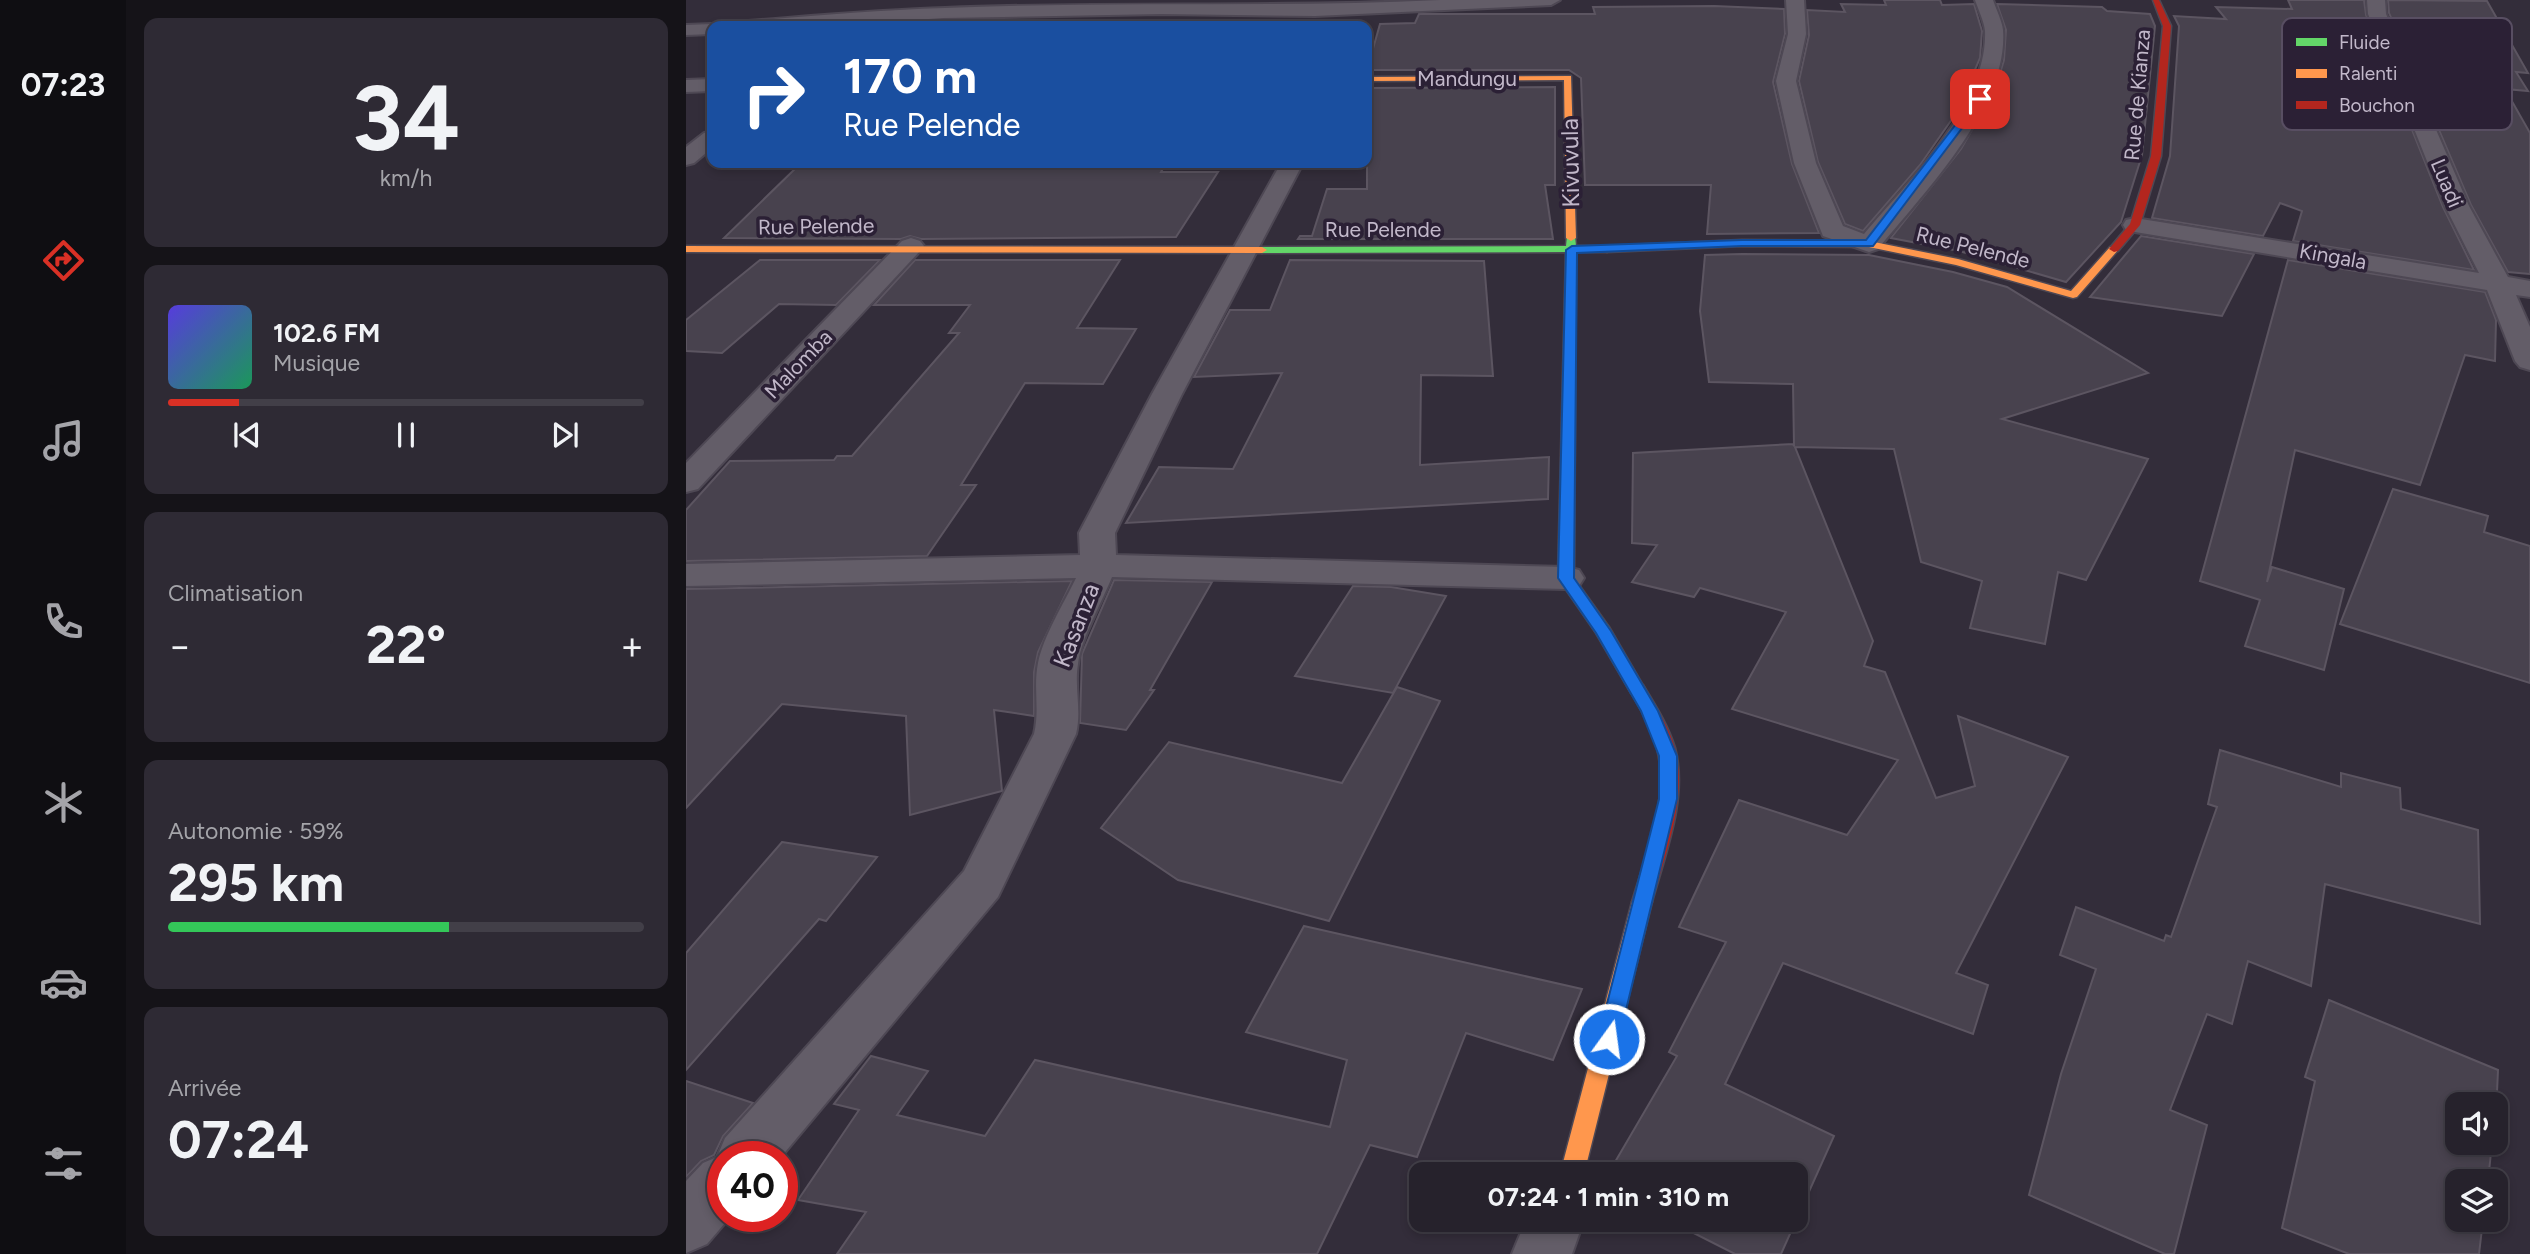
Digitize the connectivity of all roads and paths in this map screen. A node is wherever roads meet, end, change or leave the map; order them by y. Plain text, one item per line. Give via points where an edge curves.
1 (1552, 0) edge
2 (1795, 0) edge
3 (1984, 0) edge
4 (2156, 0) edge
5 (2376, 0) edge
6 (2379, 18) edge
7 (823, 21) edge
8 (707, 29) edge
9 (686, 30) edge
10 (1568, 78) joint
11 (1372, 79) edge
12 (707, 85) edge
13 (686, 86) edge
14 (2425, 130) edge
15 (707, 142) edge
16 (686, 158) edge
17 (1289, 168) edge
18 (2135, 225) junction
19 (1869, 244) junction
20 (911, 246) junction
21 (686, 248) edge
22 (1572, 250) junction
23 (1243, 251) junction
24 (2498, 284) junction
25 (2530, 289) edge
26 (2073, 295) joint
27 (2530, 361) edge
28 (686, 482) edge
29 (1099, 566) junction
30 (686, 575) edge
31 (1566, 578) junction
32 (759, 1141) edge
33 (1576, 1162) edge
34 (707, 1200) edge
35 (686, 1224) edge
36 (1550, 1232) edge
37 (1542, 1254) edge

1 - 7 street via 1315,11 944,13
2 - 19 street via 1797,34 1786,81 1805,163 1832,231
3 - 19 street via 1993,15 1993,46 1980,99
4 - 18 street, Rue de Kianza via 2167,26 2156,156
5 - 6 street, Luadi
8 - 9 street
10 - 11 street, Mandungu
10 - 22 street, Kivuvula
12 - 13 street
14 - 24 street, Luadi via 2457,206
15 - 16 street
17 - 23 street, Kasanza
18 - 24 street, Kingala
18 - 26 street, Rue de Kianza
19 - 22 street, Rue Pelende via 1742,243
19 - 26 street, Rue Pelende via 1958,262
20 - 21 street, Rue Pelende
20 - 23 street, Rue Pelende
20 - 28 street, Malomba
22 - 23 street, Rue Pelende
22 - 31 street, Kivuvula
23 - 29 street, Kasanza via 1097,533
24 - 25 street, Kingala
24 - 27 street, Luadi
29 - 30 street
29 - 31 street
29 - 32 street, Kasanza via 1058,661 1055,734 981,884
31 - 33 street via 1650,711 1668,756 1668,799
34 - 35 street
36 - 37 street

